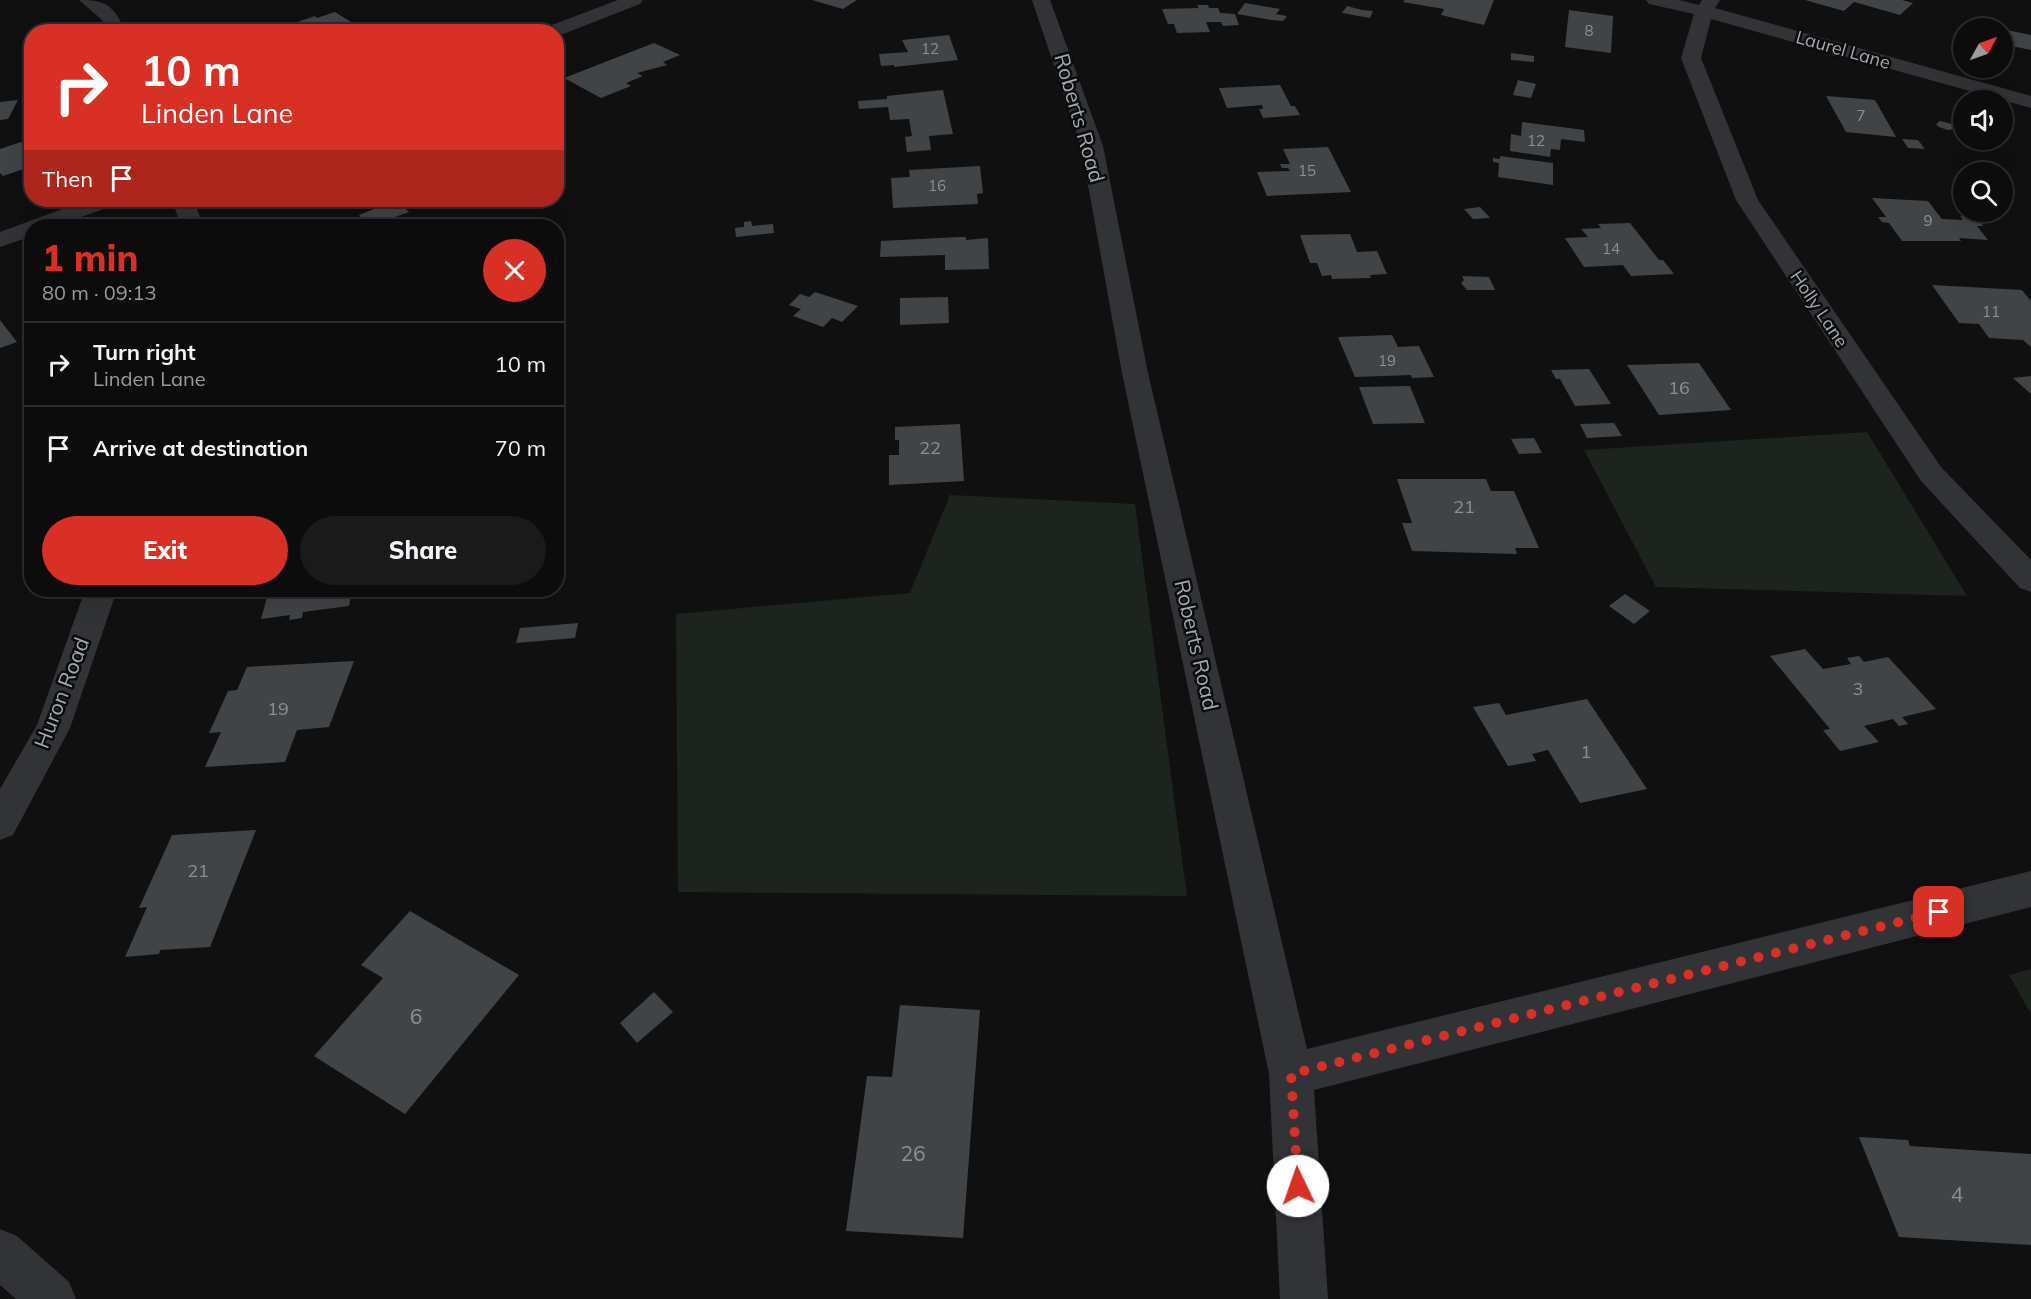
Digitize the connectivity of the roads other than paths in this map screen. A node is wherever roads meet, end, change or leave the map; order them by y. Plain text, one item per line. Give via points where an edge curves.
1 (87, 0) edge
2 (634, 0) edge
3 (1041, 0) edge
4 (1655, 0) edge
5 (1708, 5) edge
6 (113, 24) edge
7 (564, 27) edge
8 (2031, 102) edge
9 (88, 207) edge
10 (55, 219) edge
11 (24, 231) edge
12 (0, 240) edge
13 (2031, 580) edge
14 (99, 597) edge
15 (0, 824) edge
16 (2031, 890) edge
17 (1291, 1074) junction
18 (0, 1253) edge
19 (52, 1299) edge
20 (1304, 1299) edge

1 - 6 street
2 - 7 street
3 - 17 street, Roberts Road via 1092,146 1135,374
4 - 5 street, Laurel Lane
5 - 8 street, Laurel Lane
5 - 13 street, Holly Lane via 1690,58 1746,200 1931,474
9 - 10 street
11 - 12 street
14 - 15 street, Huron Road via 53,728
16 - 17 street
17 - 20 street, Roberts Road
18 - 19 street

